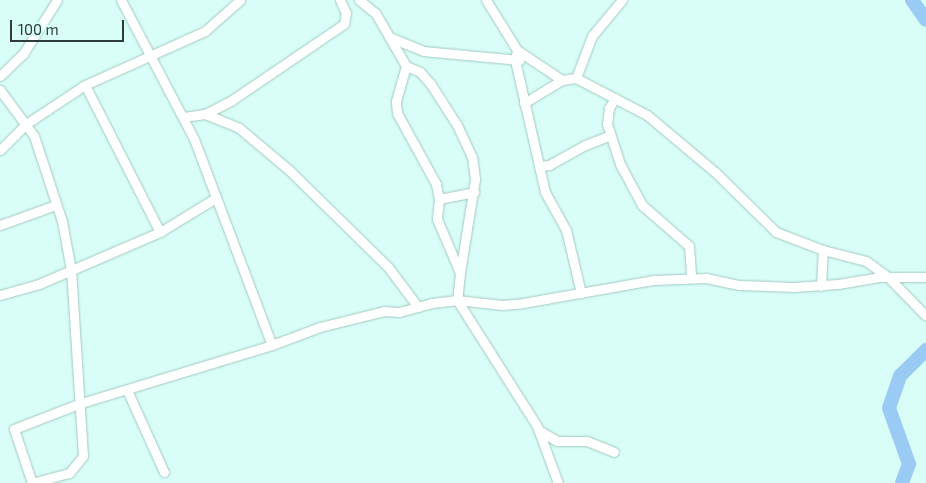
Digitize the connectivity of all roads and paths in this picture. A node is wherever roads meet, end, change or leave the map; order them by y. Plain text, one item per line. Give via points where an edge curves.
1 (57, 0) edge
2 (121, 0) edge
3 (240, 0) edge
4 (340, 0) edge
5 (359, 0) edge
6 (486, 0) edge
7 (622, 0) edge
8 (388, 37) junction
9 (517, 50) junction
10 (149, 56) junction
11 (533, 59) junction
12 (515, 60) junction
13 (406, 66) junction
14 (0, 76) edge
15 (576, 78) junction
16 (562, 80) junction
17 (85, 85) junction
18 (0, 90) edge
19 (615, 98) junction
20 (524, 103) junction
21 (204, 114) junction
22 (183, 116) junction
23 (26, 124) junction
24 (609, 136) junction
25 (0, 150) edge
26 (539, 166) junction
27 (474, 192) junction
28 (214, 199) junction
29 (439, 199) junction
30 (56, 205) junction
31 (0, 225) edge
32 (160, 232) junction
33 (823, 250) junction
34 (71, 270) junction
35 (460, 273) junction
36 (888, 277) junction
37 (926, 277) edge
38 (691, 278) junction
39 (821, 286) junction
40 (581, 293) junction
41 (0, 295) edge
42 (457, 300) junction
43 (418, 307) junction
44 (926, 316) edge
45 (272, 345) junction
46 (127, 390) junction
47 (78, 404) junction
48 (540, 431) junction
49 (614, 452) dead end
50 (164, 472) dead end
51 (32, 483) edge
52 (558, 483) edge

1 - 14 street via 23,54
2 - 10 street
3 - 10 street via 205,31
4 - 21 street via 346,13 344,24 232,100
5 - 8 street via 376,14
6 - 9 street
7 - 15 street via 592,36
8 - 12 street via 423,51
8 - 13 street
9 - 11 street
9 - 12 street
10 - 17 street
10 - 22 street
11 - 12 street
11 - 16 street
12 - 20 street
13 - 27 street via 420,72 430,83 457,125 472,157
13 - 29 street via 396,113 436,184
15 - 16 street
15 - 19 street
16 - 20 street
17 - 23 street
17 - 32 street
18 - 23 street
19 - 24 street via 607,116
19 - 33 street via 670,133 776,232
20 - 26 street
21 - 22 street
21 - 43 street via 240,128 289,170 388,267
22 - 28 street
23 - 25 street
23 - 30 street via 41,154
24 - 26 street via 548,165
24 - 38 street via 642,204 689,246
26 - 40 street via 549,203 566,230
27 - 29 street
27 - 35 street
28 - 32 street
28 - 45 street
29 - 35 street via 437,219
30 - 31 street
30 - 34 street
32 - 34 street
33 - 36 street via 866,261
33 - 39 street
34 - 41 street via 39,284
34 - 47 street
35 - 42 street
36 - 37 street
36 - 39 street
36 - 44 street
38 - 39 street via 720,279 739,285
38 - 40 street via 654,280
40 - 42 street via 502,305
42 - 43 street
42 - 48 street
43 - 45 street via 341,321
45 - 46 street
46 - 47 street
46 - 50 street
47 - 51 street via 83,447 80,465 70,473
47 - 51 street via 14,429
48 - 49 street via 557,442 587,441
48 - 52 street

